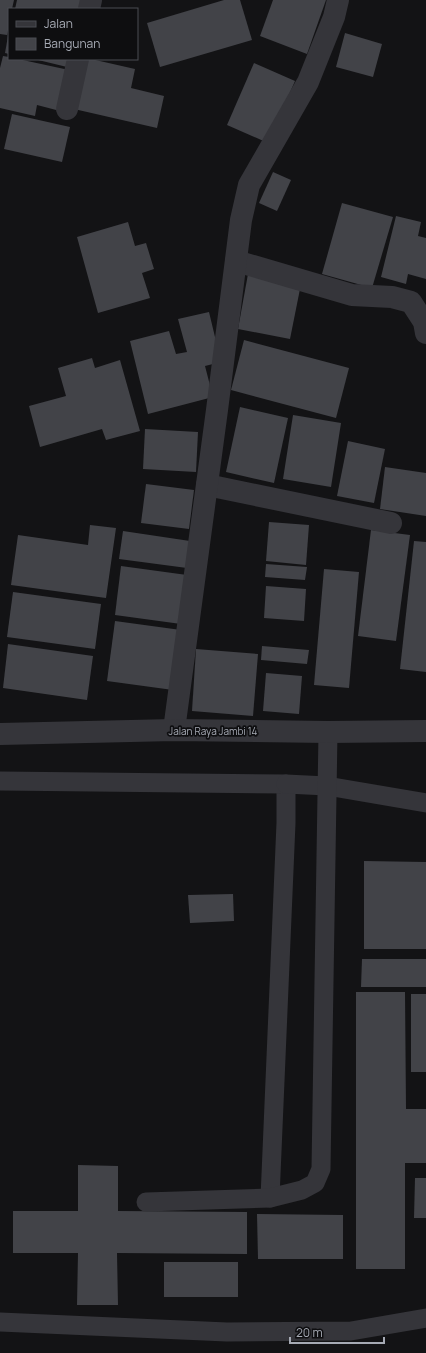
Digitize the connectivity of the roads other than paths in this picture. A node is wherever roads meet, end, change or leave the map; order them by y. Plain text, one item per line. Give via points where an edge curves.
1 (338, 0) edge
2 (78, 60) edge
3 (67, 109) dead end
4 (236, 261) junction
5 (426, 334) edge
6 (207, 484) junction
7 (391, 523) dead end
8 (174, 730) junction
9 (426, 731) edge
10 (328, 732) junction
11 (0, 734) edge
12 (0, 781) edge
13 (286, 784) junction
14 (327, 786) junction
15 (426, 803) edge
16 (270, 1198) junction
17 (146, 1202) dead end
18 (426, 1318) edge
19 (0, 1322) edge

1 - 4 street via 334,17 308,82 249,185
2 - 3 street
4 - 5 street via 352,295 392,297 411,302 424,322
4 - 6 street
6 - 7 street
6 - 8 street
8 - 10 street, Jalan Raya Jambi 14
8 - 11 street, Jalan Raya Jambi 14
9 - 10 street, Jalan Raya Jambi 14
10 - 14 lane
12 - 13 lane
13 - 14 lane
13 - 16 lane
14 - 15 lane
14 - 16 lane via 321,1169 315,1184
16 - 17 lane
18 - 19 lane via 351,1331 227,1332

